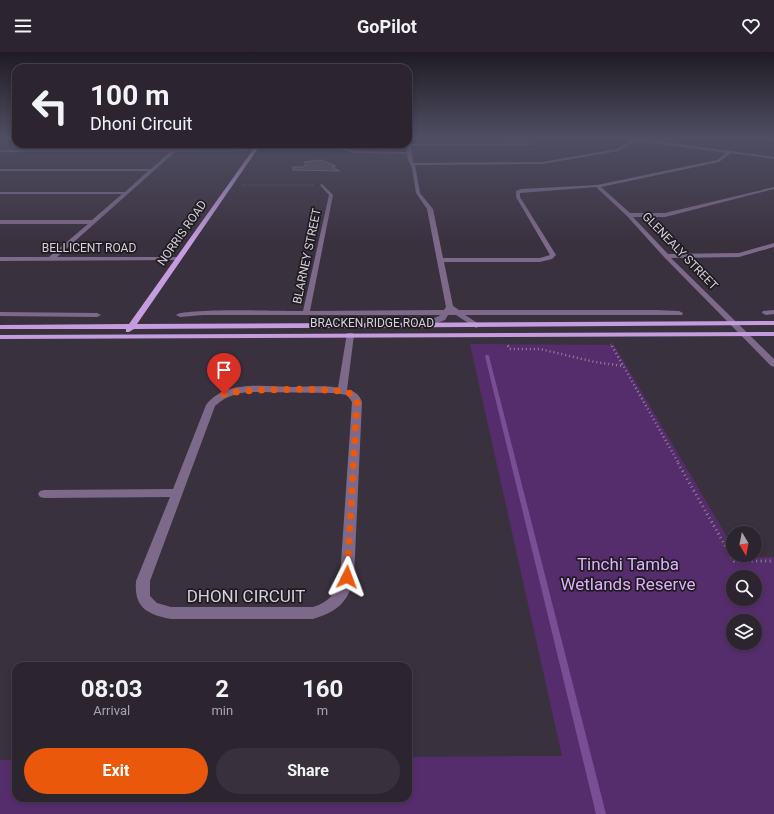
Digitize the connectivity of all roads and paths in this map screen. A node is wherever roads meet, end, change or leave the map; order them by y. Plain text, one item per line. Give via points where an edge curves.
1 (149, 173) edge
2 (239, 173) edge
3 (415, 173) edge
4 (662, 173) edge
5 (239, 185) dead end
6 (322, 185) joint
7 (597, 186) junction
8 (774, 188) edge
9 (0, 193) edge
10 (126, 193) junction
11 (628, 216) junction
12 (0, 222) edge
13 (92, 222) junction
14 (774, 245) edge
15 (666, 256) junction
16 (50, 259) junction
17 (178, 259) junction
18 (0, 260) edge
19 (441, 260) junction
20 (449, 309) junction
21 (306, 312) junction
22 (459, 312) junction
23 (774, 312) edge
24 (679, 313) dead end
25 (766, 313) dead end
26 (0, 314) edge
27 (97, 315) dead end
28 (180, 315) dead end
29 (733, 323) junction
30 (774, 323) edge
31 (131, 326) junction
32 (425, 326) junction
33 (476, 326) junction
34 (0, 327) edge
35 (744, 334) junction
36 (774, 334) edge
37 (124, 336) junction
38 (350, 336) junction
39 (0, 337) edge
40 (507, 340) dead end
41 (609, 340) dead end
42 (774, 364) edge
43 (624, 366) junction
44 (342, 391) junction
45 (177, 493) junction
46 (44, 494) dead end
47 (774, 561) edge

1 - 10 street
2 - 17 main road, NORRIS ROAD
3 - 19 street via 418,193 430,209
4 - 7 street
5 - 6 path
6 - 21 street, BLARNEY STREET via 331,195
7 - 11 street, GLENEALY STREET
7 - 19 street via 533,188 518,192 518,197 552,252 550,258
8 - 11 street via 664,215
9 - 10 street
10 - 13 street
11 - 15 street, GLENEALY STREET
12 - 13 street
13 - 16 street
14 - 15 street via 739,255
15 - 29 street, GLENEALY STREET
16 - 17 street, BELLICENT ROAD
16 - 18 street, BELLICENT ROAD
17 - 31 main road, NORRIS ROAD
19 - 20 street
20 - 21 street, BRACKEN RIDGE ROAD
20 - 22 street
20 - 32 street via 442,318
21 - 28 street, BRACKEN RIDGE ROAD
22 - 24 street
22 - 33 street
23 - 25 street
26 - 27 street
29 - 30 main road, BRACKEN RIDGE ROAD
29 - 33 main road, BRACKEN RIDGE ROAD
29 - 35 street, GLENEALY STREET
31 - 32 main road, BRACKEN RIDGE ROAD
31 - 34 main road, BRACKEN RIDGE ROAD
31 - 37 main road, NORRIS ROAD
32 - 33 main road, BRACKEN RIDGE ROAD
35 - 36 main road, BRACKEN RIDGE ROAD
35 - 38 main road, BRACKEN RIDGE ROAD
35 - 42 street, GLENEALY STREET
37 - 38 main road, BRACKEN RIDGE ROAD
37 - 39 main road, BRACKEN RIDGE ROAD
38 - 44 street
40 - 43 path via 509,349 549,350 591,363
41 - 43 path
43 - 47 path via 734,561
44 - 45 street, DHONI CIRCUIT via 244,390 233,391 216,398
44 - 45 street, DHONI CIRCUIT via 355,397 357,402 347,577 342,596 324,610 312,613 171,613 154,610 146,604 142,593 143,581
45 - 46 street

